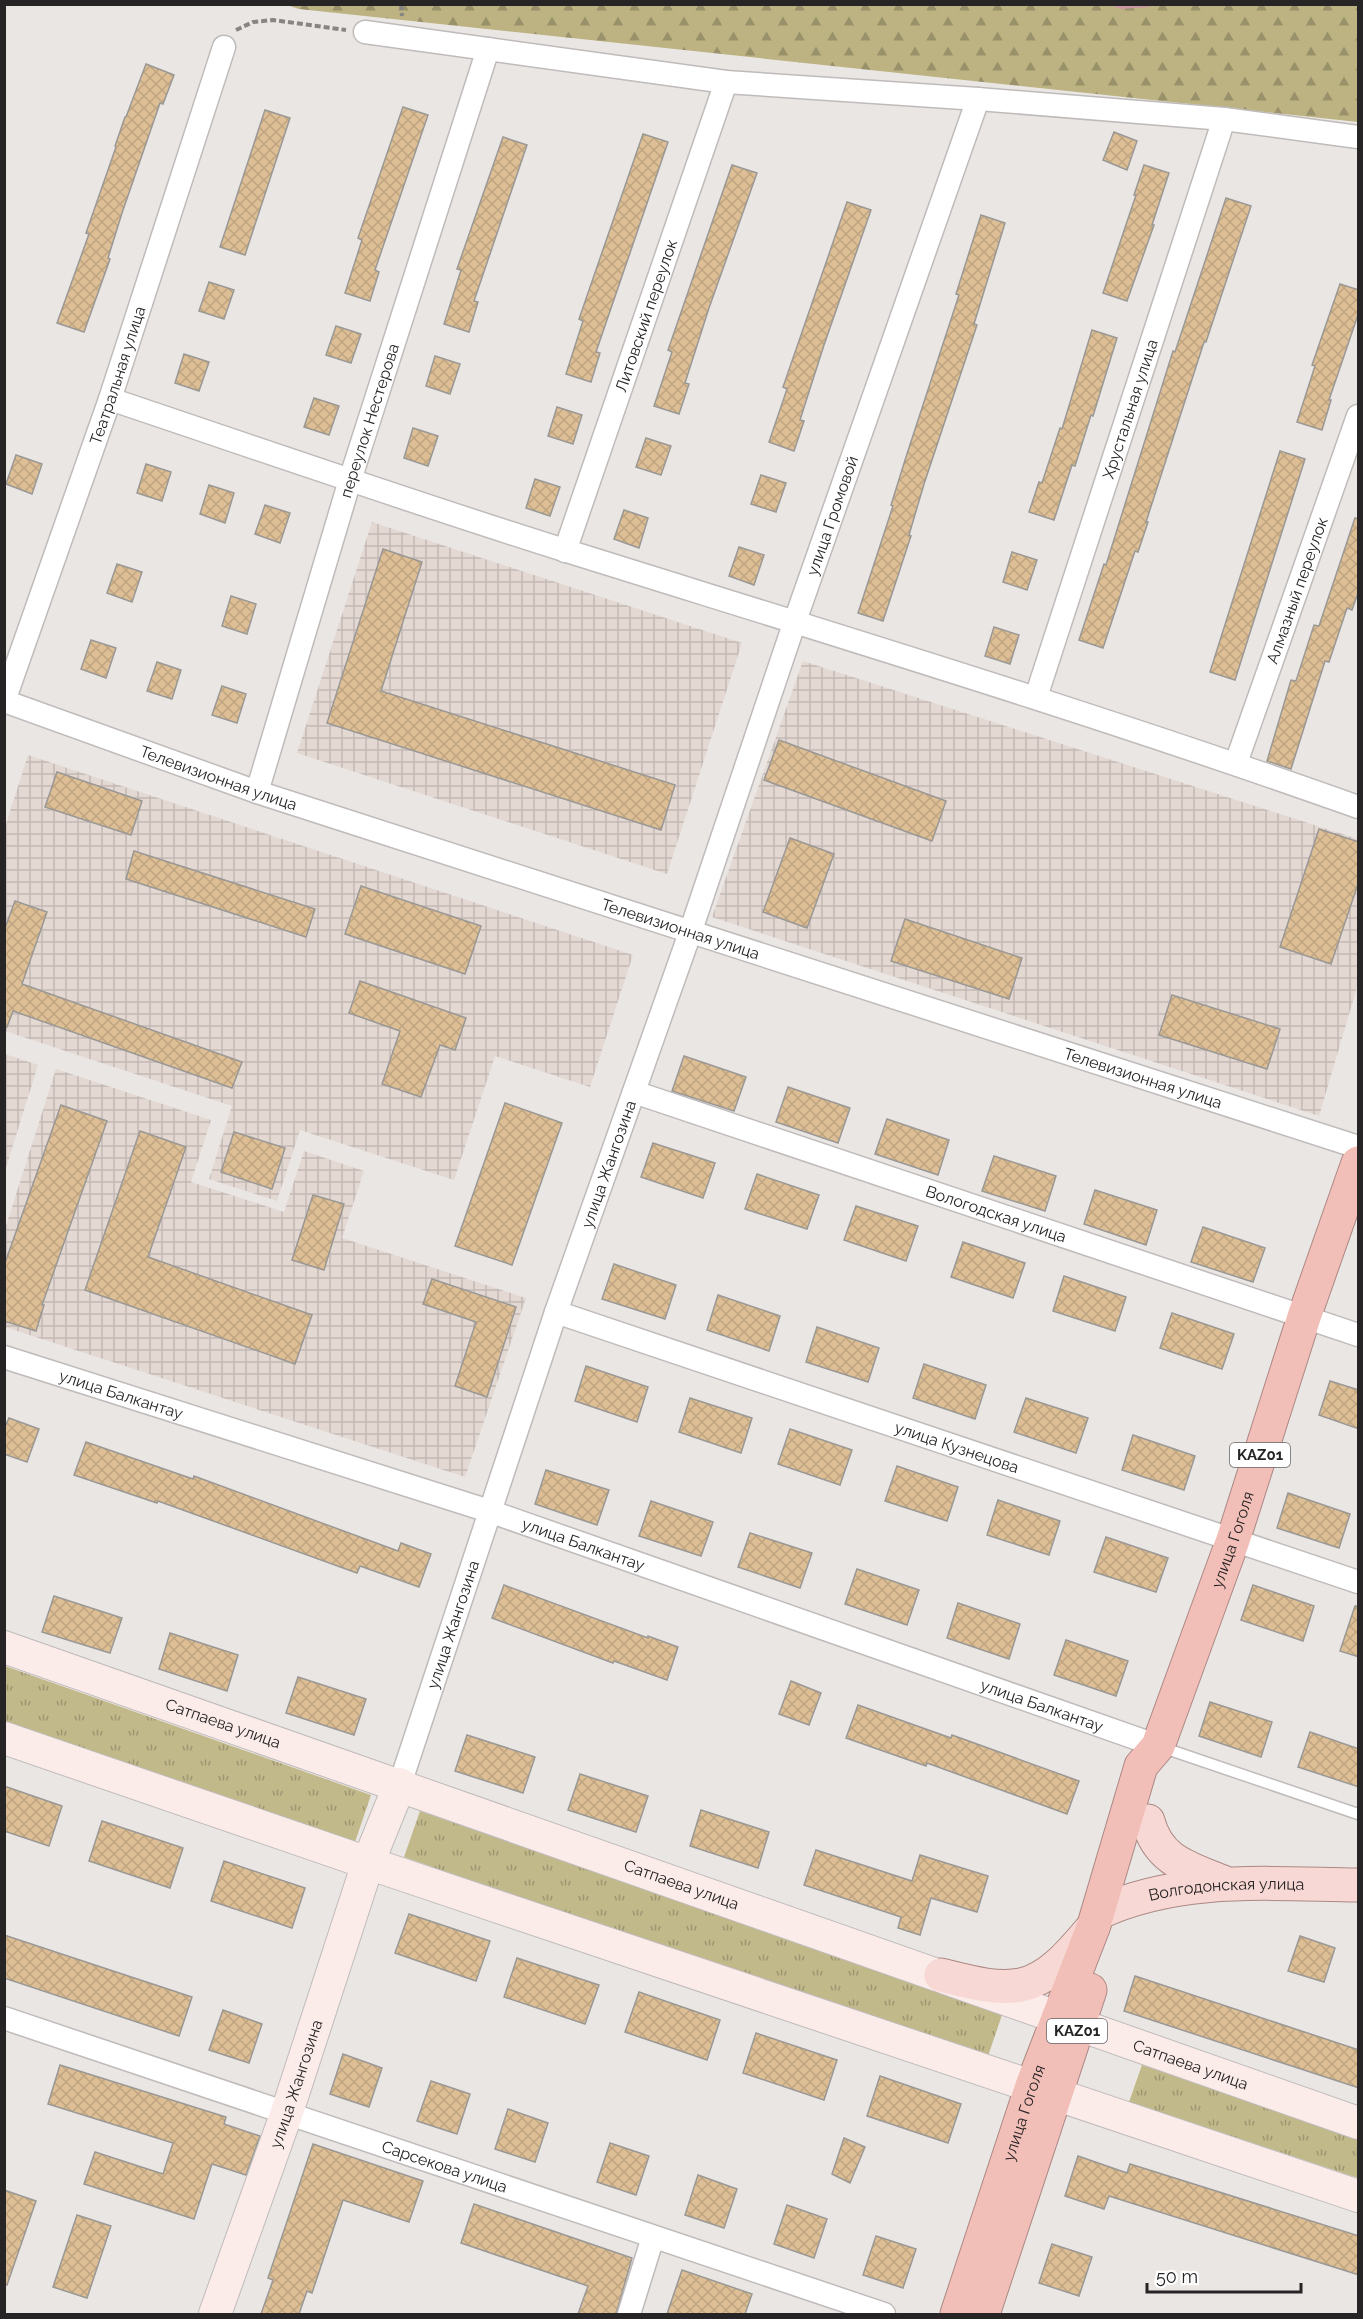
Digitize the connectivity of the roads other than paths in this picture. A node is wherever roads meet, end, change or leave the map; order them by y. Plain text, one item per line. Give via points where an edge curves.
1 (365, 32) road end
2 (224, 46) road end
3 (488, 49) junction
4 (726, 82) junction
5 (978, 99) junction
6 (1224, 120) junction
7 (1359, 137) edge
8 (110, 399) junction
9 (1359, 416) edge
10 (351, 480) junction
11 (565, 550) junction
12 (795, 621) junction
13 (1036, 697) junction
14 (4, 701) edge
15 (1236, 763) junction
16 (257, 792) junction
17 (1359, 807) edge
18 (690, 933) junction
19 (634, 1092) junction
20 (1359, 1147) edge
21 (1359, 1163) edge
22 (556, 1312) junction
23 (1304, 1317) junction
24 (1359, 1335) edge
25 (4, 1357) edge
26 (489, 1511) junction
27 (1233, 1540) junction
28 (1359, 1582) edge
29 (4, 1647) edge
30 (4, 1738) edge
31 (1158, 1746) junction
32 (400, 1784) junction
33 (1359, 1814) edge
34 (1148, 1821) junction
35 (368, 1863) junction
36 (1228, 1884) junction
37 (1292, 1885) junction
38 (1359, 1885) edge
39 (1359, 1903) edge
40 (1104, 1913) junction
41 (941, 1975) junction
42 (4, 2018) edge
43 (1068, 2022) junction
44 (1044, 2090) junction
45 (286, 2115) junction
46 (1359, 2122) edge
47 (1359, 2196) edge
48 (653, 2237) junction
49 (215, 2314) edge
50 (629, 2314) edge
51 (884, 2314) edge
52 (957, 2314) edge
53 (983, 2314) edge

1 - 3 street
2 - 8 street, Театральная улица
3 - 4 street
3 - 10 street, переулок Нестерова
4 - 5 street
4 - 11 street, Литовский переулок
5 - 6 street
5 - 12 street, улица Громовой
6 - 7 street
6 - 13 street, Хрустальная улица
8 - 10 street
8 - 14 street, Театральная улица
9 - 15 street, Алмазный переулок
10 - 11 street
10 - 16 street, переулок Нестерова
11 - 12 street
12 - 13 street
12 - 18 street, улица Громовой
13 - 15 street
14 - 16 street, Телевизионная улица
15 - 17 street
16 - 18 street, Телевизионная улица
18 - 19 street, улица Жангозина
18 - 20 street, Телевизионная улица
19 - 22 street, улица Жангозина
19 - 23 street, Вологодская улица
21 - 23 highway, улица Гоголя / KАZ01
22 - 26 street, улица Жангозина
22 - 27 street, улица Кузнецова
23 - 24 street, Вологодская улица
23 - 27 highway, улица Гоголя / KАZ01
25 - 26 street, улица Балкантау
26 - 31 street, улица Балкантау
26 - 32 street, улица Жангозина
27 - 28 street, улица Кузнецова
27 - 31 highway, улица Гоголя / KАZ01
29 - 32 main road, Сатпаева улица
30 - 35 main road
31 - 33 lane
31 - 34 highway, улица Гоголя / KАZ01 via 1162,1773
31 - 40 highway, улица Гоголя / KАZ01 via 1141,1766
32 - 35 main road, улица Жангозина
32 - 41 main road, Сатпаева улица
34 - 36 main road via 1152,1838 1164,1854
34 - 40 highway, улица Гоголя / KАZ01
35 - 44 main road
35 - 45 main road, улица Жангозина
36 - 37 main road, Волгодонская улица
36 - 40 main road, Волгодонская улица via 1177,1888
37 - 38 main road, Волгодонская улица
37 - 39 street
40 - 41 main road via 1047,1974 1021,1985 988,1985
40 - 43 highway, улица Гоголя / KАZ01
41 - 43 main road, Сатпаева улица
42 - 45 street, Сарсекова улица
43 - 44 highway, улица Гоголя / KАZ01
43 - 46 main road, Сатпаева улица
44 - 47 main road
44 - 52 highway, улица Гоголя / KАZ01
44 - 53 highway, улица Гоголя / KАZ01
45 - 48 street, Сарсекова улица
45 - 49 main road, улица Жангозина
48 - 50 street
48 - 51 street, Сарсекова улица

